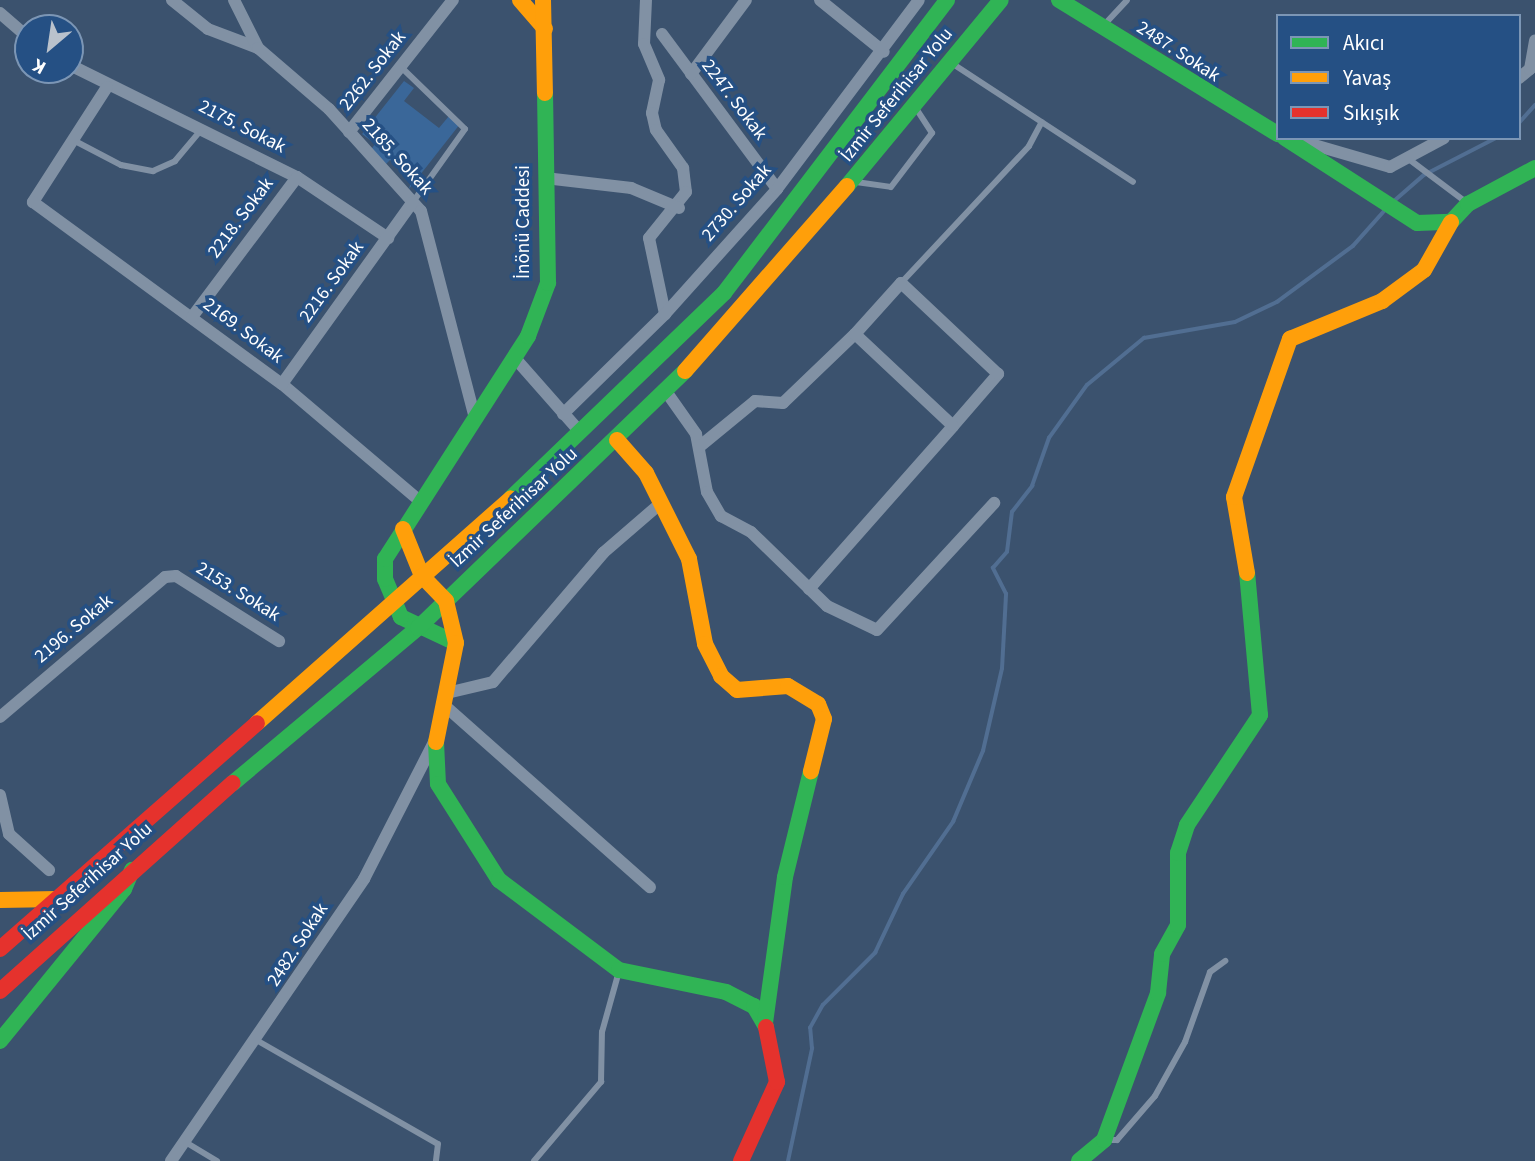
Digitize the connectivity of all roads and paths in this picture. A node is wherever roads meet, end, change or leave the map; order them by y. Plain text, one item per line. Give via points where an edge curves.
1 (172, 0) edge
2 (234, 0) edge
3 (453, 0) edge
4 (520, 0) edge
5 (543, 0) edge
6 (646, 0) edge
7 (746, 0) edge
8 (820, 0) edge
9 (919, 0) edge
10 (947, 0) edge
11 (1001, 0) edge
12 (1059, 0) edge
13 (1127, 0) edge
14 (0, 13) edge
15 (14, 25) edge
16 (1102, 28) junction
17 (545, 29) junction
18 (662, 34) dead end
19 (1535, 40) edge
20 (258, 48) junction
21 (884, 52) junction
22 (951, 63) junction
23 (401, 67) junction
24 (84, 73) edge
25 (691, 75) junction
26 (1521, 76) edge
27 (107, 87) junction
28 (915, 108) junction
29 (1042, 122) junction
30 (202, 128) junction
31 (349, 132) junction
32 (1276, 133) edge
33 (1288, 140) edge
34 (1297, 140) edge
35 (1441, 140) edge
36 (75, 141) junction
37 (1410, 160) junction
38 (1535, 168) edge
39 (297, 177) junction
40 (545, 178) junction
41 (854, 182) junction
42 (1133, 182) dead end
43 (776, 189) junction
44 (413, 202) junction
45 (1468, 204) junction
46 (679, 208) junction
47 (1451, 222) junction
48 (388, 238) junction
49 (901, 283) junction
50 (665, 314) junction
51 (192, 317) junction
52 (855, 334) junction
53 (514, 357) junction
54 (282, 384) junction
55 (665, 390) junction
56 (562, 414) junction
57 (475, 419) junction
58 (953, 426) junction
59 (580, 433) junction
60 (617, 440) junction
61 (699, 447) junction
62 (421, 502) junction
63 (661, 503) junction
64 (994, 503) dead end
65 (403, 529) junction
66 (176, 576) joint
67 (422, 576) junction
68 (809, 589) junction
69 (391, 601) junction
70 (446, 601) junction
71 (418, 628) junction
72 (279, 641) dead end
73 (456, 643) junction
74 (446, 699) junction
75 (0, 717) edge
76 (436, 737) junction
77 (0, 795) edge
78 (135, 864) junction
79 (49, 870) dead end
80 (650, 887) dead end
81 (57, 899) junction
82 (0, 900) edge
83 (0, 949) edge
84 (1225, 961) dead end
85 (619, 970) junction
86 (0, 991) edge
87 (765, 1023) junction
88 (0, 1041) edge
89 (258, 1041) junction
90 (1104, 1140) junction
91 (187, 1143) junction
92 (172, 1161) edge
93 (217, 1161) edge
94 (436, 1161) edge
95 (534, 1161) edge
96 (741, 1161) edge
97 (1079, 1161) edge

1 - 20 street via 208,29
2 - 20 street, 2185. Sokak
3 - 23 street, 2262. Sokak
4 - 17 street
5 - 17 street, İnönü Caddesi
6 - 46 street via 644,44 659,80 652,113 656,130 683,168 686,192
7 - 25 street
8 - 21 street
9 - 21 street, 2730. Sokak
10 - 59 street, İzmir Seferihisar Yolu via 724,293
11 - 22 street, İzmir Seferihisar Yolu
12 - 16 street, 2487. Sokak
13 - 16 lane
14 - 15 street
16 - 32 street, 2487. Sokak
17 - 40 street, İnönü Caddesi
18 - 25 street, 2247. Sokak
19 - 26 street via 1530,69
20 - 31 street, 2185. Sokak
21 - 43 street, 2730. Sokak
22 - 28 street, İzmir Seferihisar Yolu
22 - 29 lane
23 - 31 street, 2262. Sokak
23 - 44 lane via 465,129
24 - 27 street, 2175. Sokak
25 - 43 street, 2247. Sokak
27 - 30 street, 2175. Sokak
27 - 36 street
28 - 41 street, İzmir Seferihisar Yolu
28 - 41 lane via 932,133 891,187
29 - 42 lane
29 - 49 lane via 1030,146
30 - 36 lane via 175,161 153,171 121,165
30 - 39 street, 2175. Sokak
31 - 44 street, 2185. Sokak
33 - 47 street via 1406,219
34 - 37 street via 1390,167
35 - 37 street
36 - 51 street, 2169. Sokak via 33,202
37 - 45 lane
38 - 45 street
39 - 48 street, 2175. Sokak
39 - 51 street, 2218. Sokak
40 - 46 street via 631,188
40 - 53 street, İnönü Caddesi via 548,283
41 - 55 street, İzmir Seferihisar Yolu
43 - 50 street, 2730. Sokak
44 - 48 street, 2216. Sokak
44 - 57 street, 2185. Sokak via 459,345
45 - 47 street
46 - 50 street via 649,238
47 - 90 street via 1424,271 1382,301 1290,339 1279,359 1234,497 1243,523 1260,715 1187,825 1178,853 1178,925 1162,954 1158,993
48 - 54 street, 2216. Sokak
49 - 52 street
49 - 58 street via 998,374
50 - 56 street, 2730. Sokak
51 - 54 street, 2169. Sokak
52 - 58 street
52 - 61 street via 783,403 755,401
53 - 56 street
53 - 57 street, İnönü Caddesi
54 - 62 street, 2169. Sokak
55 - 60 street, İzmir Seferihisar Yolu
55 - 61 street
56 - 59 street
57 - 62 street, İnönü Caddesi
58 - 68 street
59 - 67 street, İzmir Seferihisar Yolu
60 - 63 street via 646,473
60 - 70 street, İzmir Seferihisar Yolu
61 - 68 street via 707,492 721,516 751,532
62 - 65 street, İnönü Caddesi
63 - 74 street via 603,553 493,682
63 - 87 street via 689,559 705,644 721,676 737,690 788,686 818,704 824,719 785,877
64 - 68 street via 877,630 827,606
65 - 67 street
65 - 69 street, İnönü Caddesi via 385,559
66 - 72 street, 2153. Sokak
66 - 75 street, 2196. Sokak via 165,577
67 - 69 street, İzmir Seferihisar Yolu
67 - 70 street
69 - 71 street
69 - 81 street, İzmir Seferihisar Yolu
70 - 71 street, İzmir Seferihisar Yolu
70 - 73 street
71 - 73 street
71 - 78 street, İzmir Seferihisar Yolu
73 - 74 street
74 - 76 street
74 - 80 street
76 - 85 street via 438,784 499,880 561,933
76 - 89 street, 2482. Sokak via 364,879
77 - 79 street via 9,834
78 - 86 street, İzmir Seferihisar Yolu
78 - 88 street via 124,890
81 - 82 street
81 - 83 street, İzmir Seferihisar Yolu
84 - 90 lane via 1208,976 1185,1042 1155,1096 1117,1139
85 - 87 street via 726,992 754,1006
85 - 95 lane via 602,1032 601,1082
87 - 96 street via 777,1082
89 - 91 street, 2482. Sokak
89 - 94 lane via 439,1144
90 - 97 street
91 - 92 street, 2482. Sokak
91 - 93 lane

